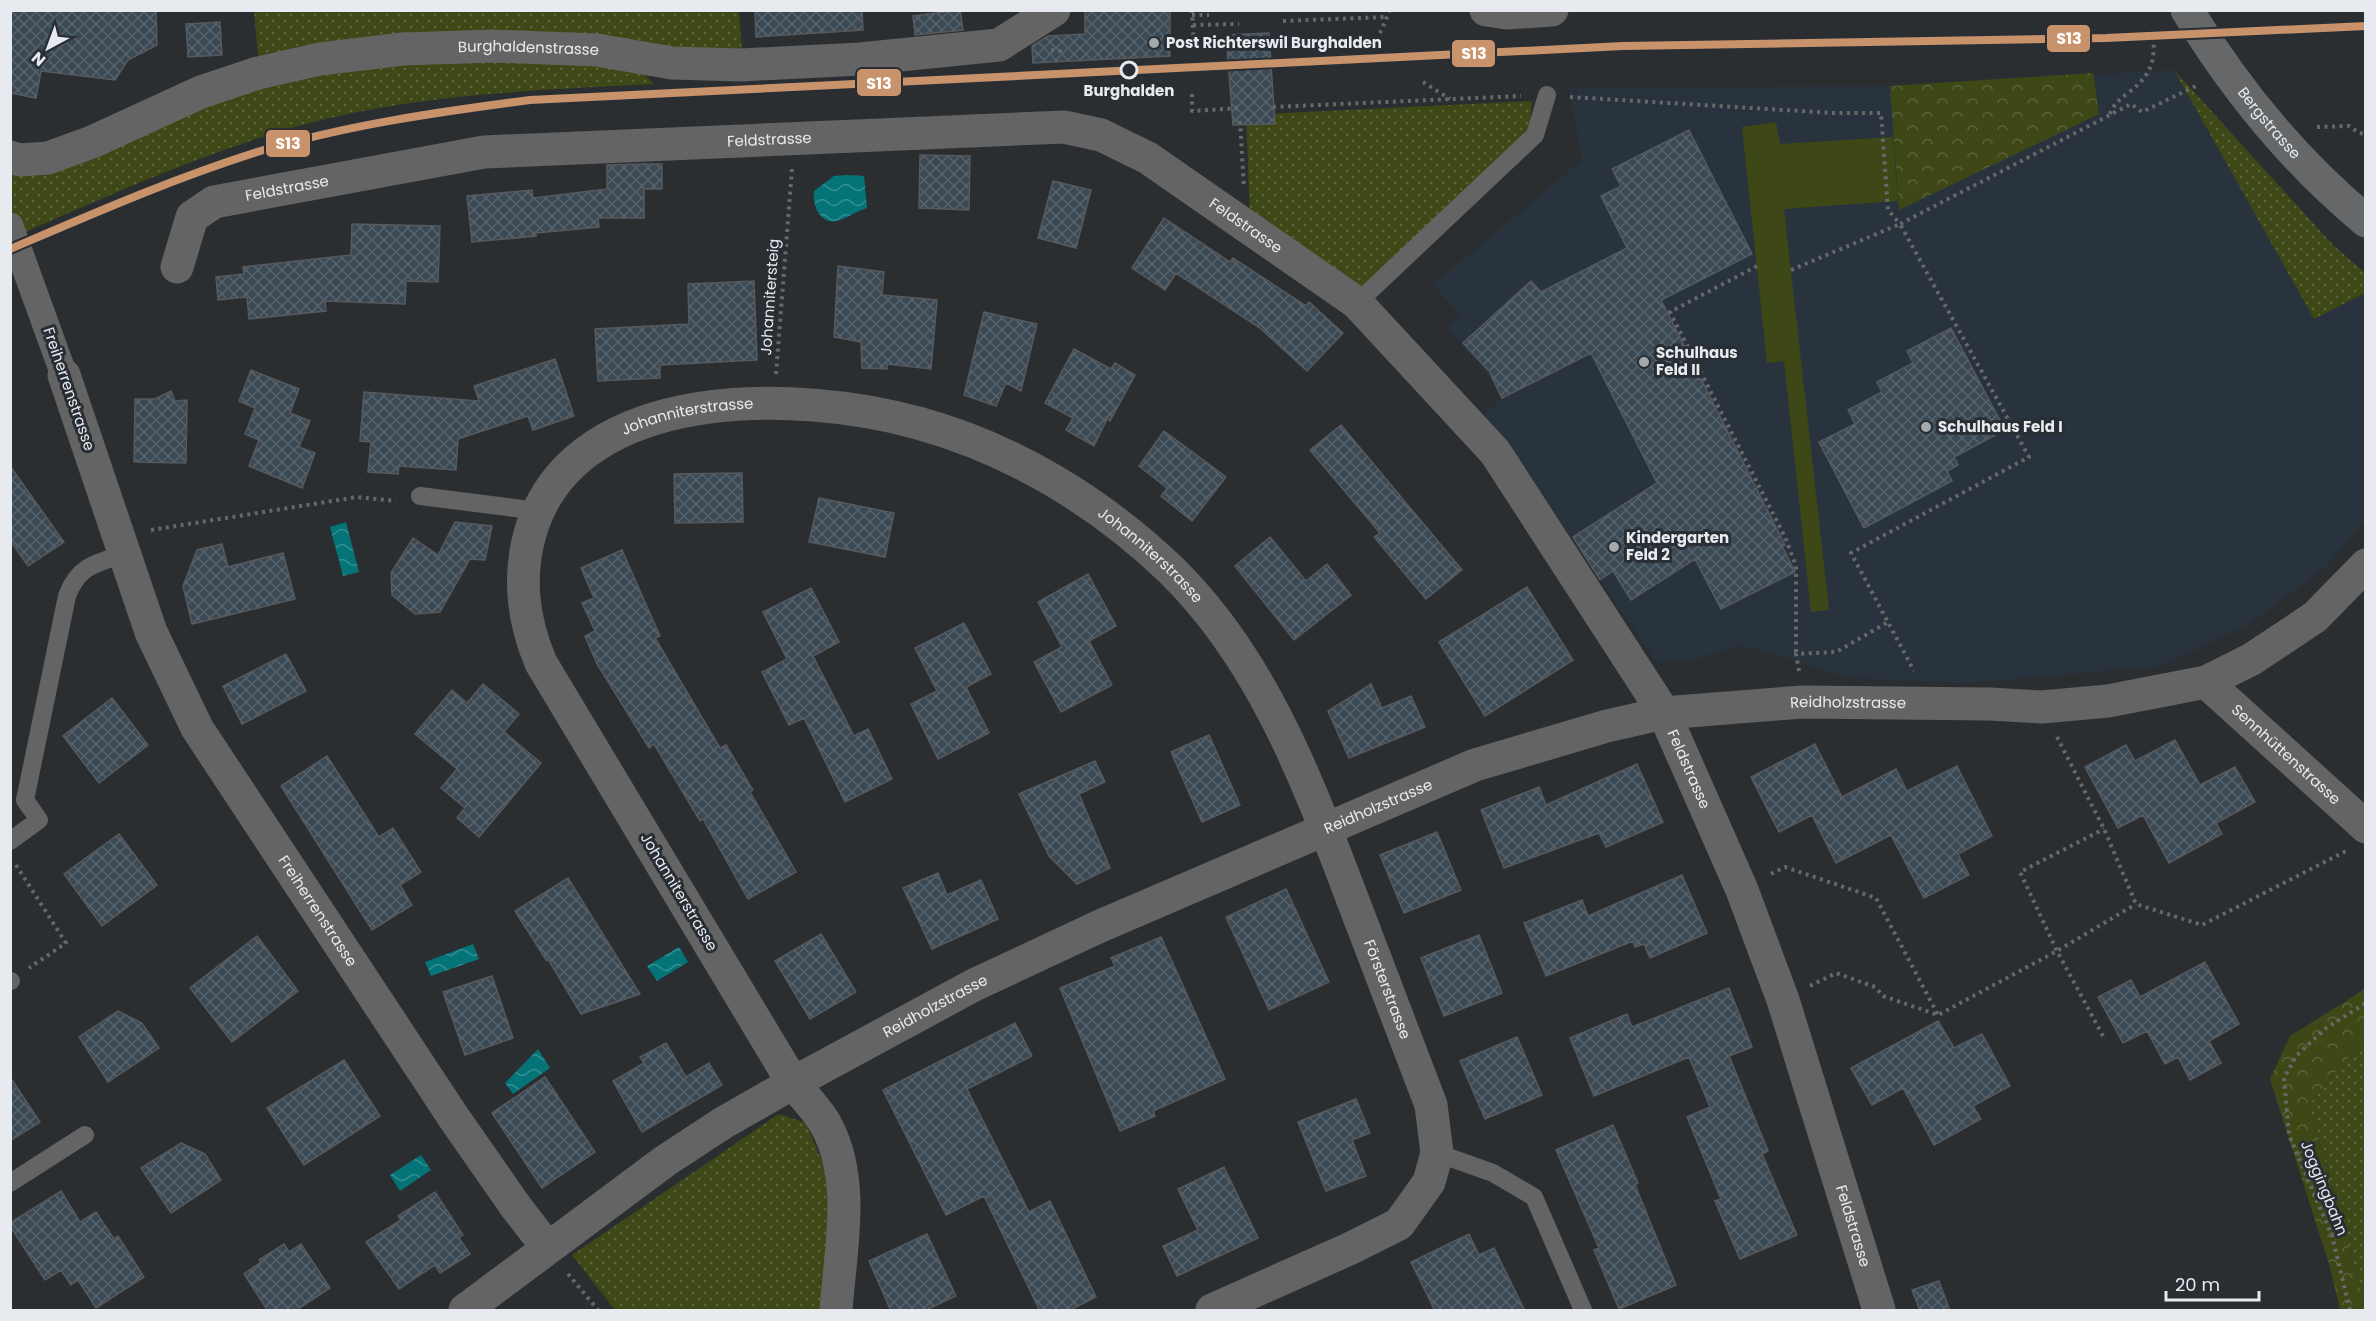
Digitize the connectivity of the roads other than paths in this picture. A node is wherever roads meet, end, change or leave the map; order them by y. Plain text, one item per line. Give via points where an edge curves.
1 (1054, 10) edge
2 (1486, 10) edge
3 (1552, 10) edge
4 (2187, 10) edge
5 (1547, 95) road end
6 (10, 157) edge
7 (2366, 221) edge
8 (10, 226) edge
9 (177, 267) dead end
10 (1357, 303) junction
11 (64, 375) joint
12 (412, 499) road end
13 (538, 511) junction
14 (125, 554) junction
15 (2366, 565) edge
16 (2206, 682) junction
17 (1664, 713) junction
18 (1327, 831) junction
19 (2360, 837) edge
20 (10, 841) edge
21 (793, 1083) junction
22 (85, 1135) dead end
23 (1437, 1152) junction
24 (10, 1182) edge
25 (547, 1247) junction
26 (465, 1311) edge
27 (836, 1311) edge
28 (1212, 1311) edge
29 (1583, 1311) edge
30 (1879, 1311) edge

1 - 6 street, Burghaldenstrasse via 999,45 860,59 741,65 684,63 597,50 493,46 403,49 320,59 258,73 201,92 48,158
2 - 3 street
4 - 7 main road, Bergstrasse via 2253,107 2307,166
5 - 10 lane via 1535,135
8 - 11 street, Freiherrenstrasse
9 - 10 street, Feldstrasse via 192,217 214,202 484,152 1064,127 1101,135 1148,158
10 - 17 street, Feldstrasse via 1495,452
11 - 14 street, Freiherrenstrasse
12 - 13 lane
13 - 18 street, Johanniterstrasse via 555,483 603,439 648,420 696,409 775,405 870,412 917,423 1009,456 1095,507 1136,538 1208,611 1267,696
13 - 21 street, Johanniterstrasse via 524,561 522,587 531,639
14 - 20 lane via 87,567 71,585 25,800 39,820
14 - 25 street, Freiherrenstrasse via 151,632 197,728 448,1108
15 - 16 street, Reidholzstrasse via 2315,617 2253,659
16 - 17 street, Reidholzstrasse via 2108,701 2043,707 1802,702
16 - 19 street, Sennhüttenstrasse
17 - 18 street, Reidholzstrasse via 1475,765
17 - 30 street, Feldstrasse via 1742,890 1783,1000
18 - 21 street, Reidholzstrasse via 1098,927 974,985
18 - 23 street, Försterstrasse via 1431,1105
21 - 25 street, Reidholzstrasse via 665,1161
21 - 27 street, Johanniterstrasse via 827,1127 843,1174
22 - 24 lane
23 - 28 street, Försterstrasse via 1429,1182 1399,1224
23 - 29 lane via 1493,1173 1534,1197
25 - 26 street, Reidholzstrasse

